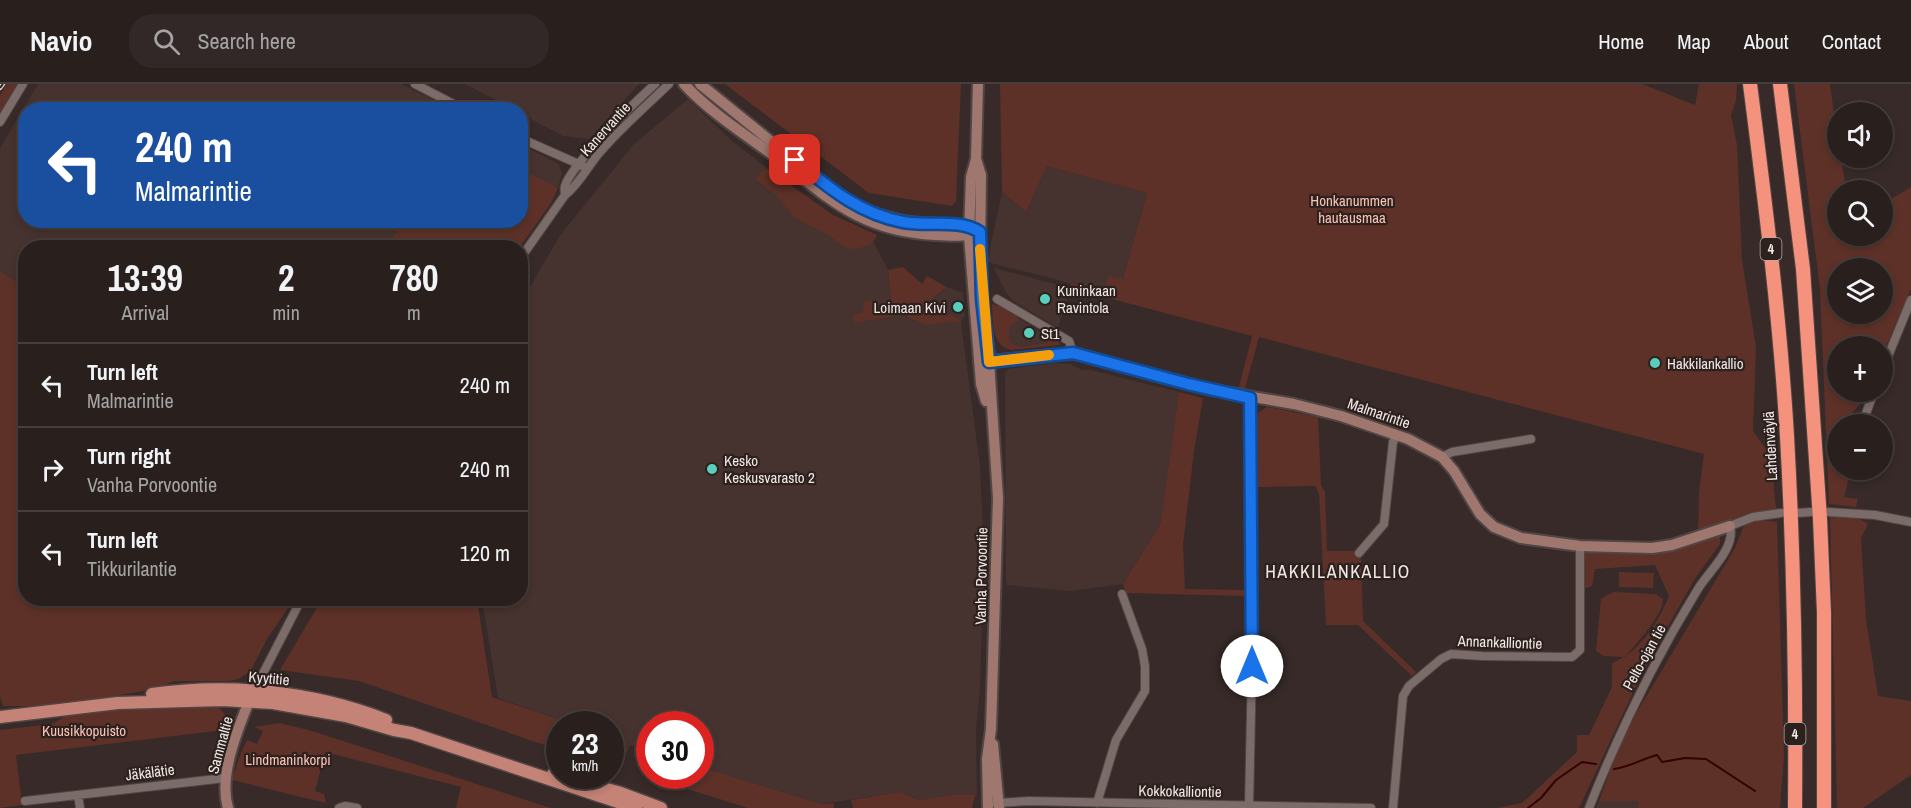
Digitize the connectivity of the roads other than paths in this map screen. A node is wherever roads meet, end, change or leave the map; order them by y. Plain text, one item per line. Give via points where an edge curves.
1 (23, 84) edge
2 (414, 84) edge
3 (655, 84) edge
4 (669, 84) edge
5 (684, 84) edge
6 (700, 84) edge
7 (978, 84) edge
8 (1750, 84) edge
9 (1780, 84) edge
10 (449, 102) edge
11 (0, 122) edge
12 (528, 142) edge
13 (976, 159) junction
14 (583, 166) junction
15 (969, 230) junction
16 (980, 232) junction
17 (528, 248) edge
18 (997, 298) dead end
19 (1911, 300) edge
20 (1893, 344) edge
21 (1073, 353) junction
22 (984, 362) junction
23 (1250, 398) junction
24 (1397, 435) junction
25 (1531, 439) dead end
26 (1442, 457) junction
27 (1812, 512) dead end
28 (1828, 512) dead end
29 (1781, 513) dead end
30 (1796, 513) dead end
31 (1911, 522) edge
32 (1730, 526) junction
33 (1580, 546) junction
34 (1359, 553) dead end
35 (1122, 594) dead end
36 (298, 606) edge
37 (251, 696) junction
38 (0, 709) edge
39 (39, 712) junction
40 (0, 717) edge
41 (517, 768) junction
42 (225, 778) junction
43 (78, 795) junction
44 (25, 801) dead end
45 (1097, 803) junction
46 (994, 806) edge
47 (1249, 806) junction
48 (80, 808) edge
49 (228, 808) edge
50 (339, 808) edge
51 (357, 808) edge
52 (636, 808) edge
53 (661, 808) edge
54 (1371, 808) edge
55 (1393, 808) edge
56 (1589, 808) edge
57 (1795, 808) edge
58 (1824, 808) edge

1 - 11 street
2 - 10 street
3 - 14 street, Kanervantie via 634,103
4 - 14 street, Kanervantie
5 - 15 main road via 828,199 857,217 905,233
6 - 15 main road via 841,198 905,223
7 - 13 main road, Vanha Porvoontie
8 - 57 highway, Lahdenväylä / 4 via 1774,273 1787,436 1795,659
9 - 58 highway, 4 via 1803,269 1820,519
12 - 14 street
13 - 15 main road, Vanha Porvoontie via 971,177
13 - 16 main road, Vanha Porvoontie via 981,175
14 - 17 street, Kanervantie via 571,190
15 - 16 main road
15 - 22 main road, Vanha Porvoontie
16 - 22 main road, Vanha Porvoontie
18 - 21 street via 1069,341
19 - 20 street
21 - 22 main road, Malmarintie
21 - 23 main road, Malmarintie
22 - 46 main road, Vanha Porvoontie via 998,498 987,759
23 - 24 main road, Malmarintie via 1322,410
23 - 47 street
24 - 26 main road, Malmarintie
24 - 34 street via 1384,524
25 - 26 street
26 - 33 main road, Malmarintie via 1474,508 1494,527 1521,538
27 - 30 street
28 - 31 street
29 - 32 street via 1753,517
32 - 33 main road, Malmarintie via 1672,546
32 - 56 street, Pelto-ojan tie via 1730,543 1642,686
33 - 55 street, Annankalliontie via 1580,650 1572,657 1451,654 1441,659 1405,691
35 - 45 street via 1142,649 1145,691 1116,740
36 - 37 street
37 - 39 main road, Kyytitie via 177,691
37 - 41 main road, Kyytitie via 313,698 345,706 411,733
37 - 42 main road, Sammaltie
38 - 39 main road, Kyytitie
39 - 40 main road, Kyytitie
41 - 52 main road, Kyytitie
41 - 53 main road, Kyytitie via 575,779
42 - 43 street, Jäkälätie
42 - 49 main road, Sammaltie
43 - 44 street, Jäkälätie
43 - 48 street
45 - 46 street, Kokkokalliontie via 1029,801
45 - 47 street, Kokkokalliontie
47 - 54 street, Kokkokalliontie
50 - 51 street

